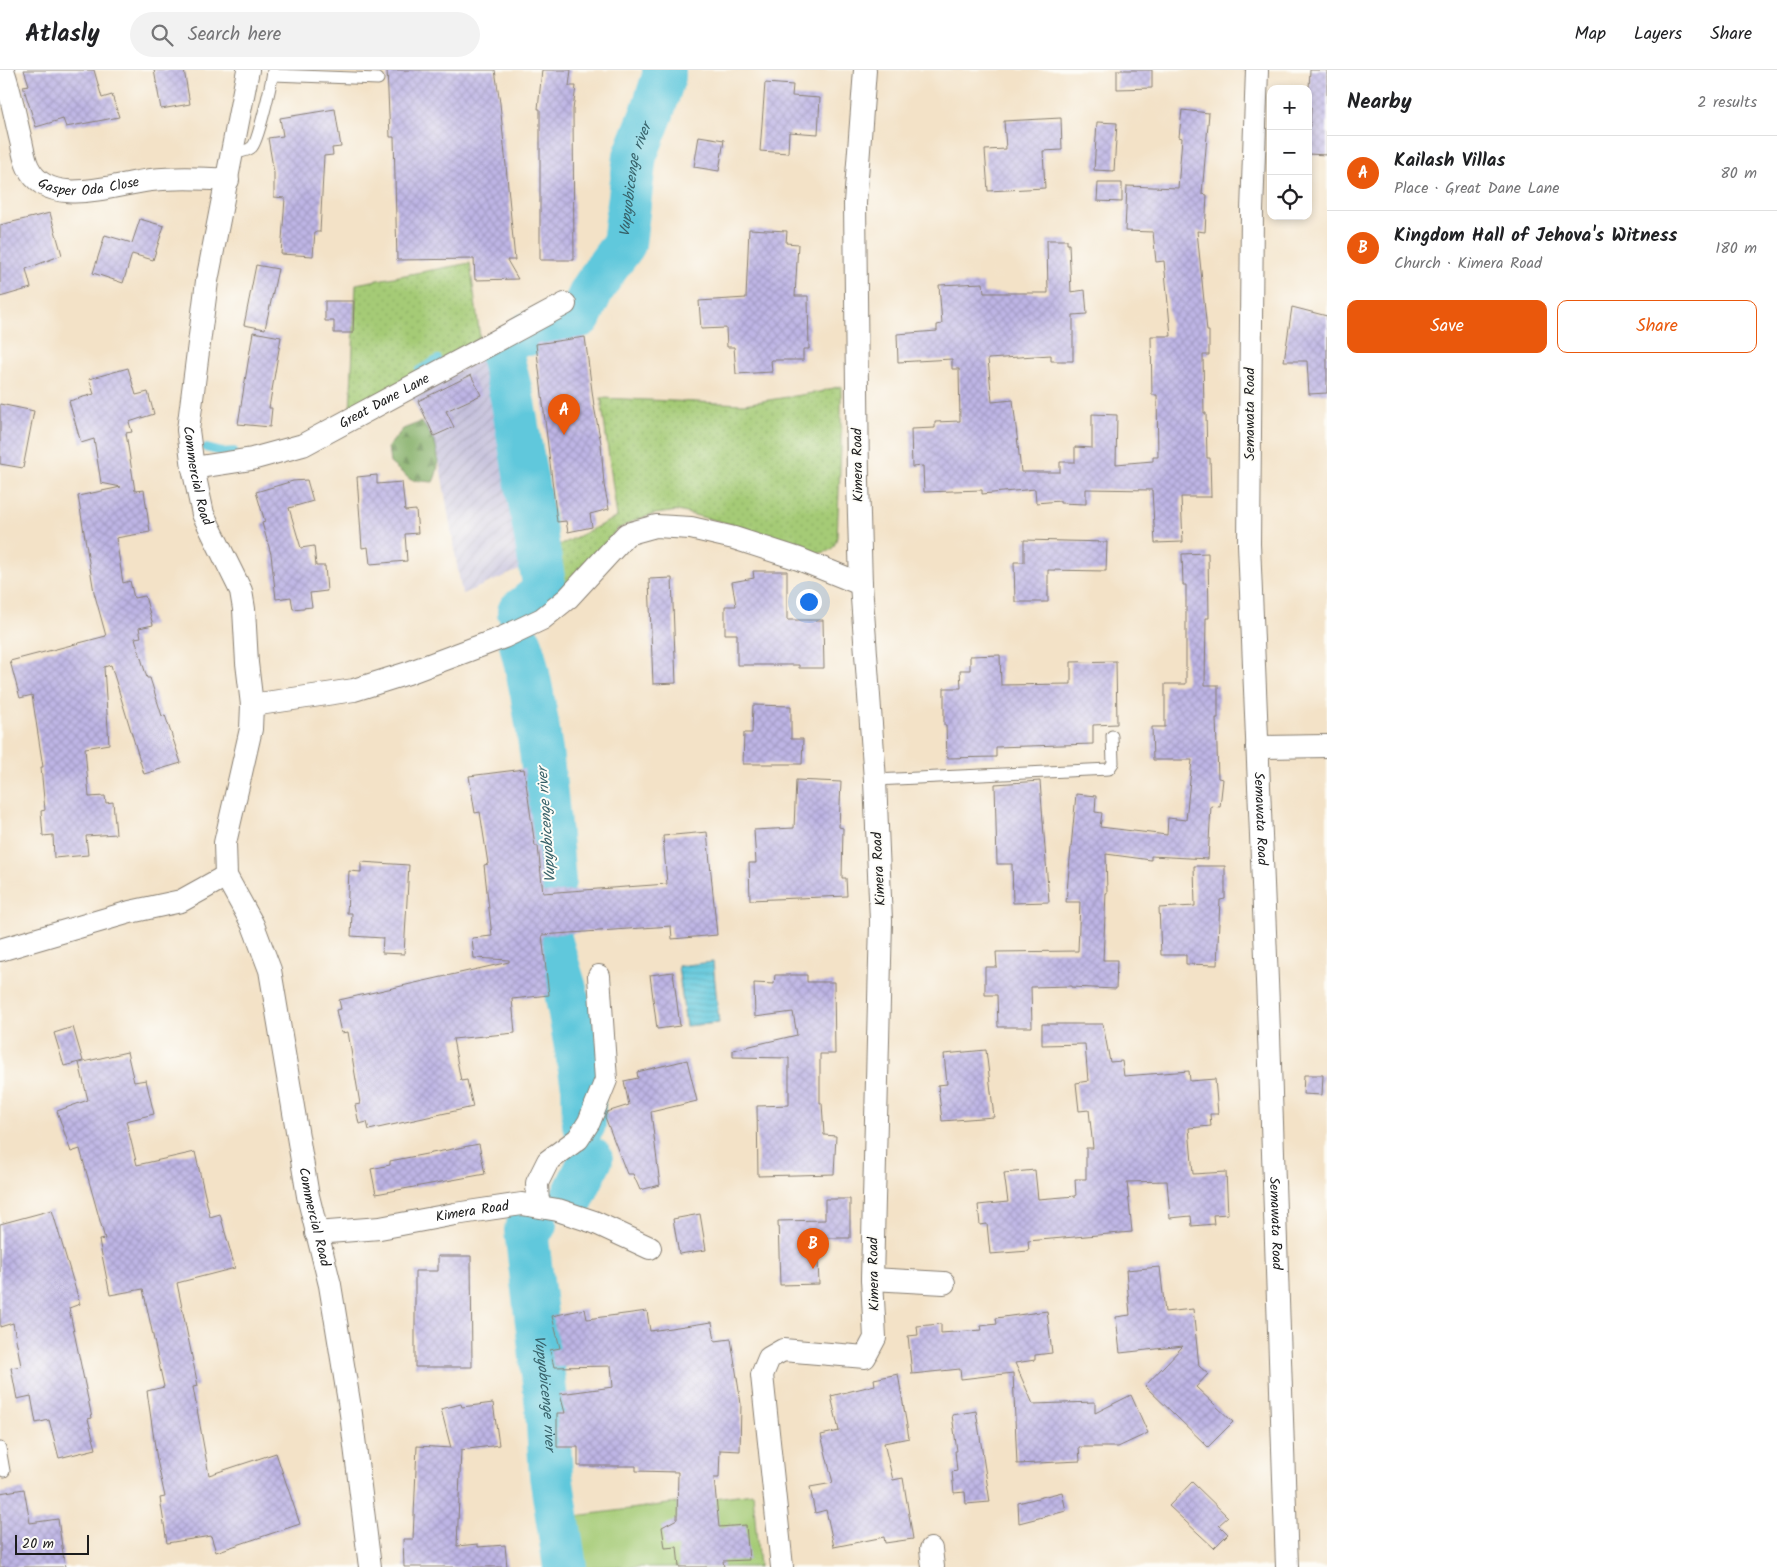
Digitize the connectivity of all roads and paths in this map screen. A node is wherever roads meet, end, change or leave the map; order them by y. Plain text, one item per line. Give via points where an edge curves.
1 (3, 70) edge
2 (248, 70) edge
3 (865, 70) edge
4 (1257, 70) edge
5 (273, 72) edge
6 (378, 79) dead end
7 (233, 153) junction
8 (228, 180) junction
9 (565, 304) dead end
10 (193, 468) junction
11 (861, 584) junction
12 (252, 705) junction
13 (1112, 736) dead end
14 (1327, 746) edge
15 (1258, 747) junction
16 (874, 780) junction
17 (226, 876) junction
18 (0, 950) edge
19 (599, 976) dead end
20 (538, 1206) junction
21 (316, 1233) junction
22 (650, 1248) dead end
23 (872, 1279) junction
24 (944, 1283) dead end
25 (0, 1448) edge
26 (4, 1471) dead end
27 (370, 1567) edge
28 (782, 1567) edge
29 (1287, 1567) edge

1 - 8 street, Gasper Oda Close via 27,166 36,181 48,187 89,191 168,178
2 - 7 street, Commercial Road
3 - 11 street, Kimera Road via 855,203
4 - 15 street, Semawata Road via 1252,211 1249,544
5 - 6 lane
5 - 7 lane via 253,147
7 - 8 street, Commercial Road
8 - 10 street, Commercial Road via 207,281 188,430
9 - 10 street, Great Dane Lane via 302,445 252,459
10 - 12 street, Commercial Road via 203,514 241,591
11 - 12 street via 799,558 734,538 691,528 656,526 627,534 568,598 542,619 504,637 354,690
11 - 16 street, Kimera Road
12 - 17 street, Commercial Road via 251,728 225,843
13 - 16 lane via 1113,763 1109,769
14 - 15 street
15 - 29 street, Semawata Road
16 - 23 street, Kimera Road via 881,921
17 - 18 street via 181,901 130,912
17 - 21 street, Commercial Road via 253,925 270,970
19 - 20 street via 606,1080 589,1122 578,1139 548,1161 537,1183
20 - 21 street, Kimera Road via 522,1204 380,1228
20 - 22 street, Kimera Road via 594,1222
21 - 27 street, Commercial Road via 330,1285 351,1414
23 - 24 street
23 - 28 street, Kimera Road via 875,1338 865,1357 783,1350 769,1358 762,1375
25 - 26 lane

